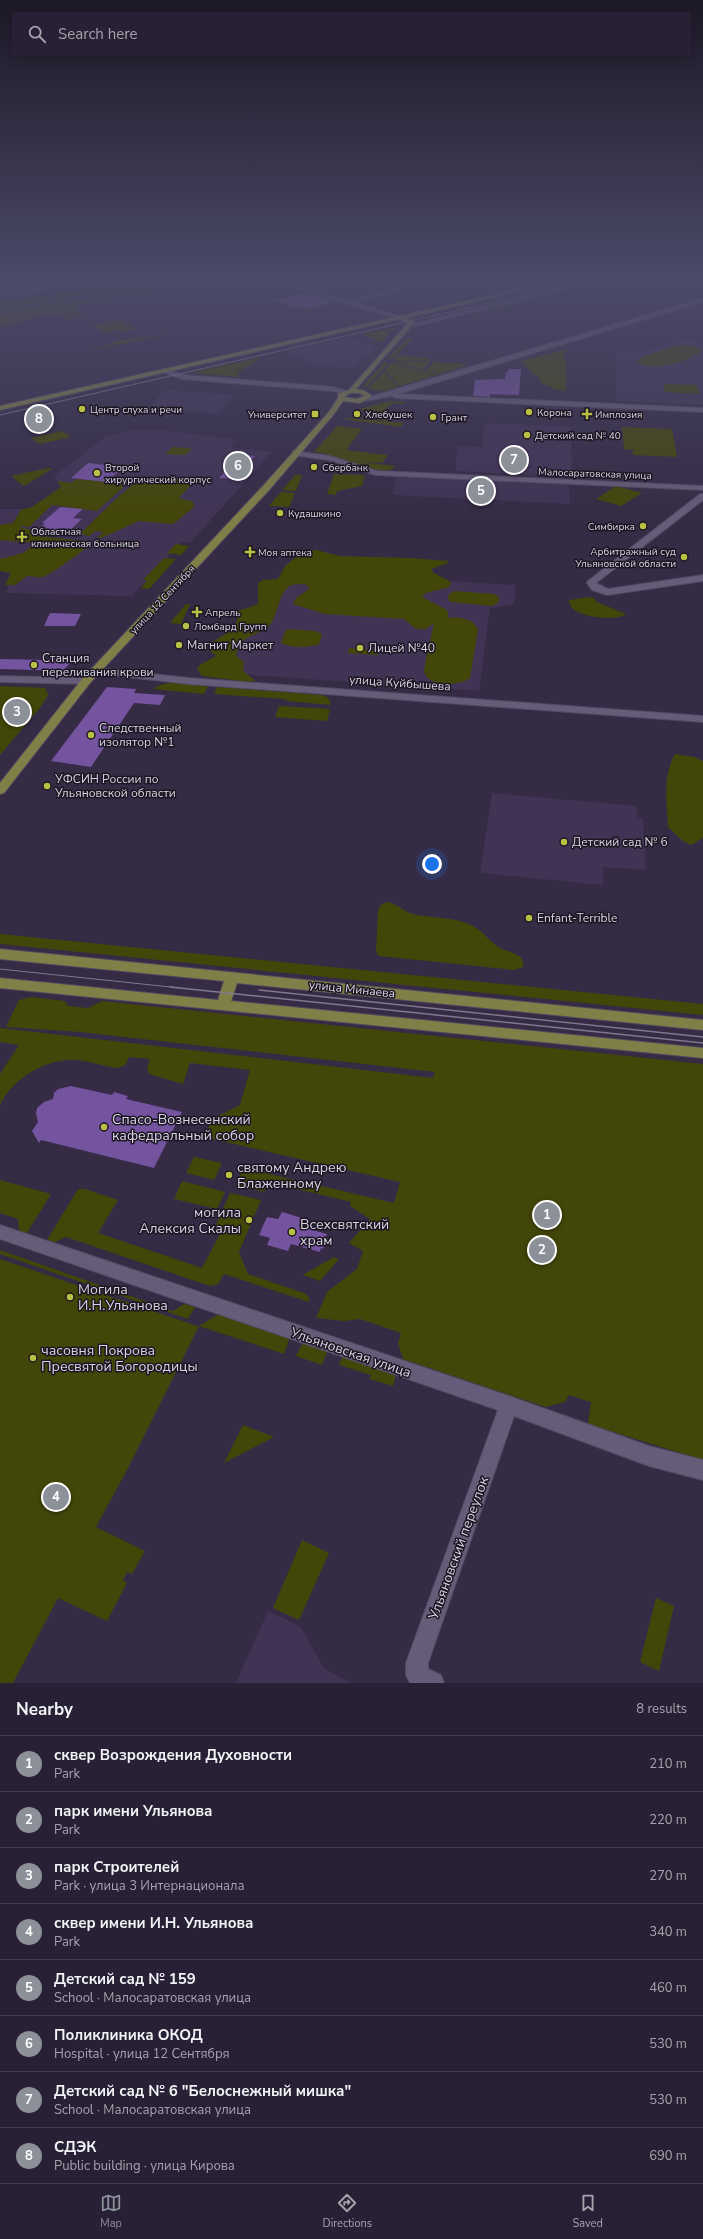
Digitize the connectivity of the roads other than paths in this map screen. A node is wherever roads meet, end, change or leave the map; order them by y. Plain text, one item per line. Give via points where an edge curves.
1 (215, 360) edge
2 (379, 360) edge
3 (506, 360) edge
4 (164, 371) junction
5 (349, 392) junction
6 (385, 396) junction
7 (341, 398) junction
8 (364, 398) junction
9 (0, 408) edge
10 (703, 410) edge
11 (332, 413) junction
12 (296, 453) junction
13 (703, 488) edge
14 (703, 496) edge
15 (703, 578) edge
16 (95, 671) junction
17 (0, 678) edge
18 (86, 681) junction
19 (703, 719) edge
20 (0, 790) edge
21 (0, 954) edge
22 (232, 977) junction
23 (0, 983) edge
24 (223, 1006) junction
25 (703, 1025) edge
26 (703, 1053) edge
27 (0, 1232) edge
28 (509, 1405) junction
29 (703, 1470) edge
30 (433, 1683) edge

1 - 4 main road
2 - 5 main road
3 - 6 street
4 - 5 street via 182,377
4 - 9 main road
5 - 7 main road, улица 12 Сентября via 341,394
5 - 8 main road
6 - 8 street
6 - 10 street
7 - 8 main road via 350,401
7 - 11 main road, улица 12 Сентября
8 - 11 main road, улица 12 Сентября
11 - 12 main road, улица 12 Сентября
12 - 13 street, Малосаратовская улица via 330,458 376,473
12 - 16 main road, улица 12 Сентября
14 - 15 street via 591,583 595,588 607,592
16 - 18 main road, улица 12 Сентября
16 - 19 street, улица Куйбышева via 155,678
17 - 18 street
18 - 20 main road, улица 12 Сентября
21 - 22 main road, улица Минаева
22 - 24 main road
22 - 25 main road, улица Минаева
23 - 24 main road
24 - 26 main road
27 - 28 street, Ульяновская улица
28 - 29 street, Ульяновская улица via 649,1456
28 - 30 street, Ульяновский переулок via 417,1663 417,1675

